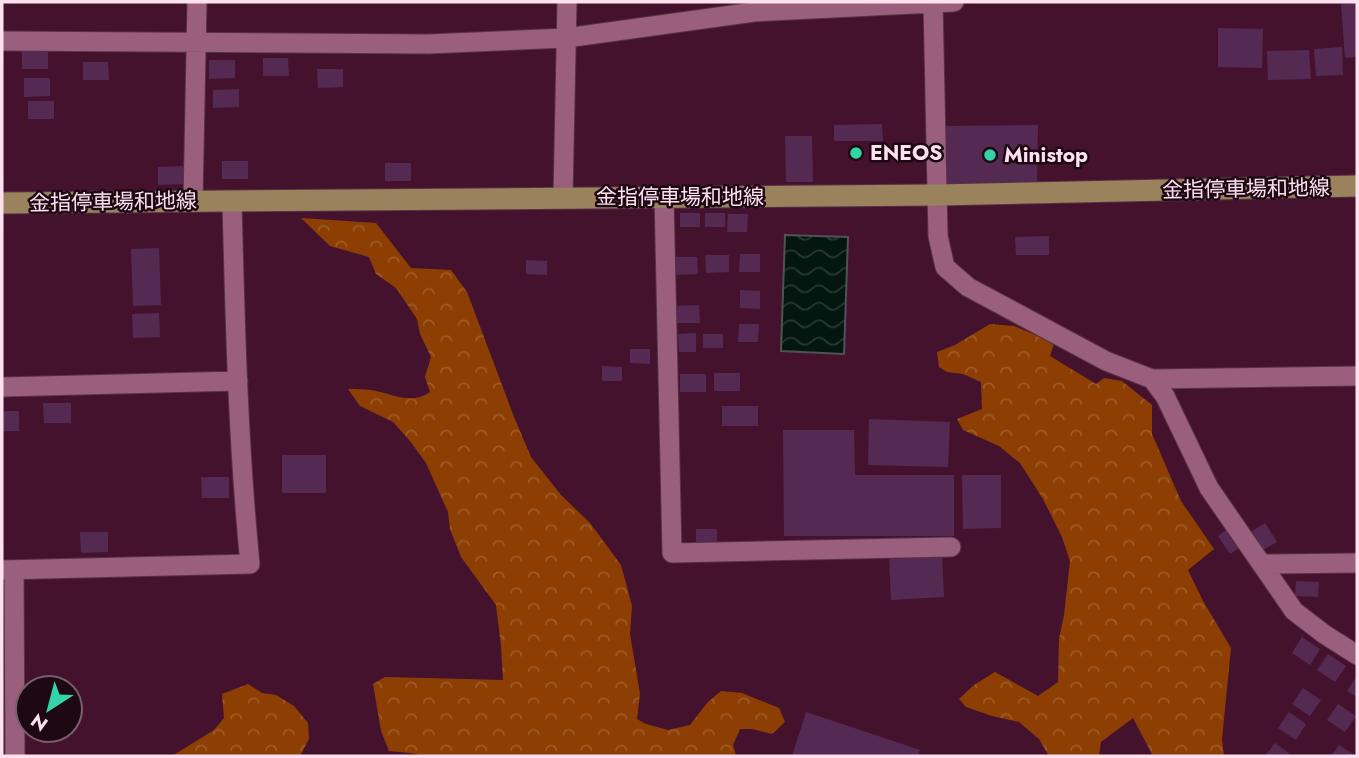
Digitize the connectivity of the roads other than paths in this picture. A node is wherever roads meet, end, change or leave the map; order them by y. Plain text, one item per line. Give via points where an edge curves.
1 (197, 2) edge
2 (566, 2) edge
3 (933, 2) edge
4 (954, 2) edge
5 (566, 37) junction
6 (2, 41) edge
7 (197, 42) junction
8 (1357, 186) edge
9 (937, 195) junction
10 (664, 197) junction
11 (563, 198) junction
12 (193, 201) junction
13 (232, 201) junction
14 (2, 203) edge
15 (1357, 376) edge
16 (1152, 379) junction
17 (238, 381) junction
18 (2, 387) edge
19 (951, 547) dead end
20 (1262, 564) junction
21 (1357, 564) edge
22 (8, 570) edge
23 (1357, 655) edge
24 (15, 756) edge

1 - 7 street
2 - 5 street
3 - 4 street
3 - 5 street via 754,12
3 - 9 street
5 - 7 street via 428,44
5 - 11 street
6 - 7 street
7 - 12 street
8 - 9 main road, 金指停車場和地線
9 - 10 main road, 金指停車場和地線
9 - 16 street via 938,236 945,267 968,287 1106,361
10 - 11 main road, 金指停車場和地線
10 - 19 street via 672,553
11 - 13 main road, 金指停車場和地線
12 - 13 main road, 金指停車場和地線
12 - 14 main road, 金指停車場和地線
13 - 17 street
15 - 16 street
16 - 20 street via 1165,396 1209,488
17 - 18 street
17 - 22 street via 250,564
20 - 21 street
20 - 23 street via 1294,611
22 - 24 street

